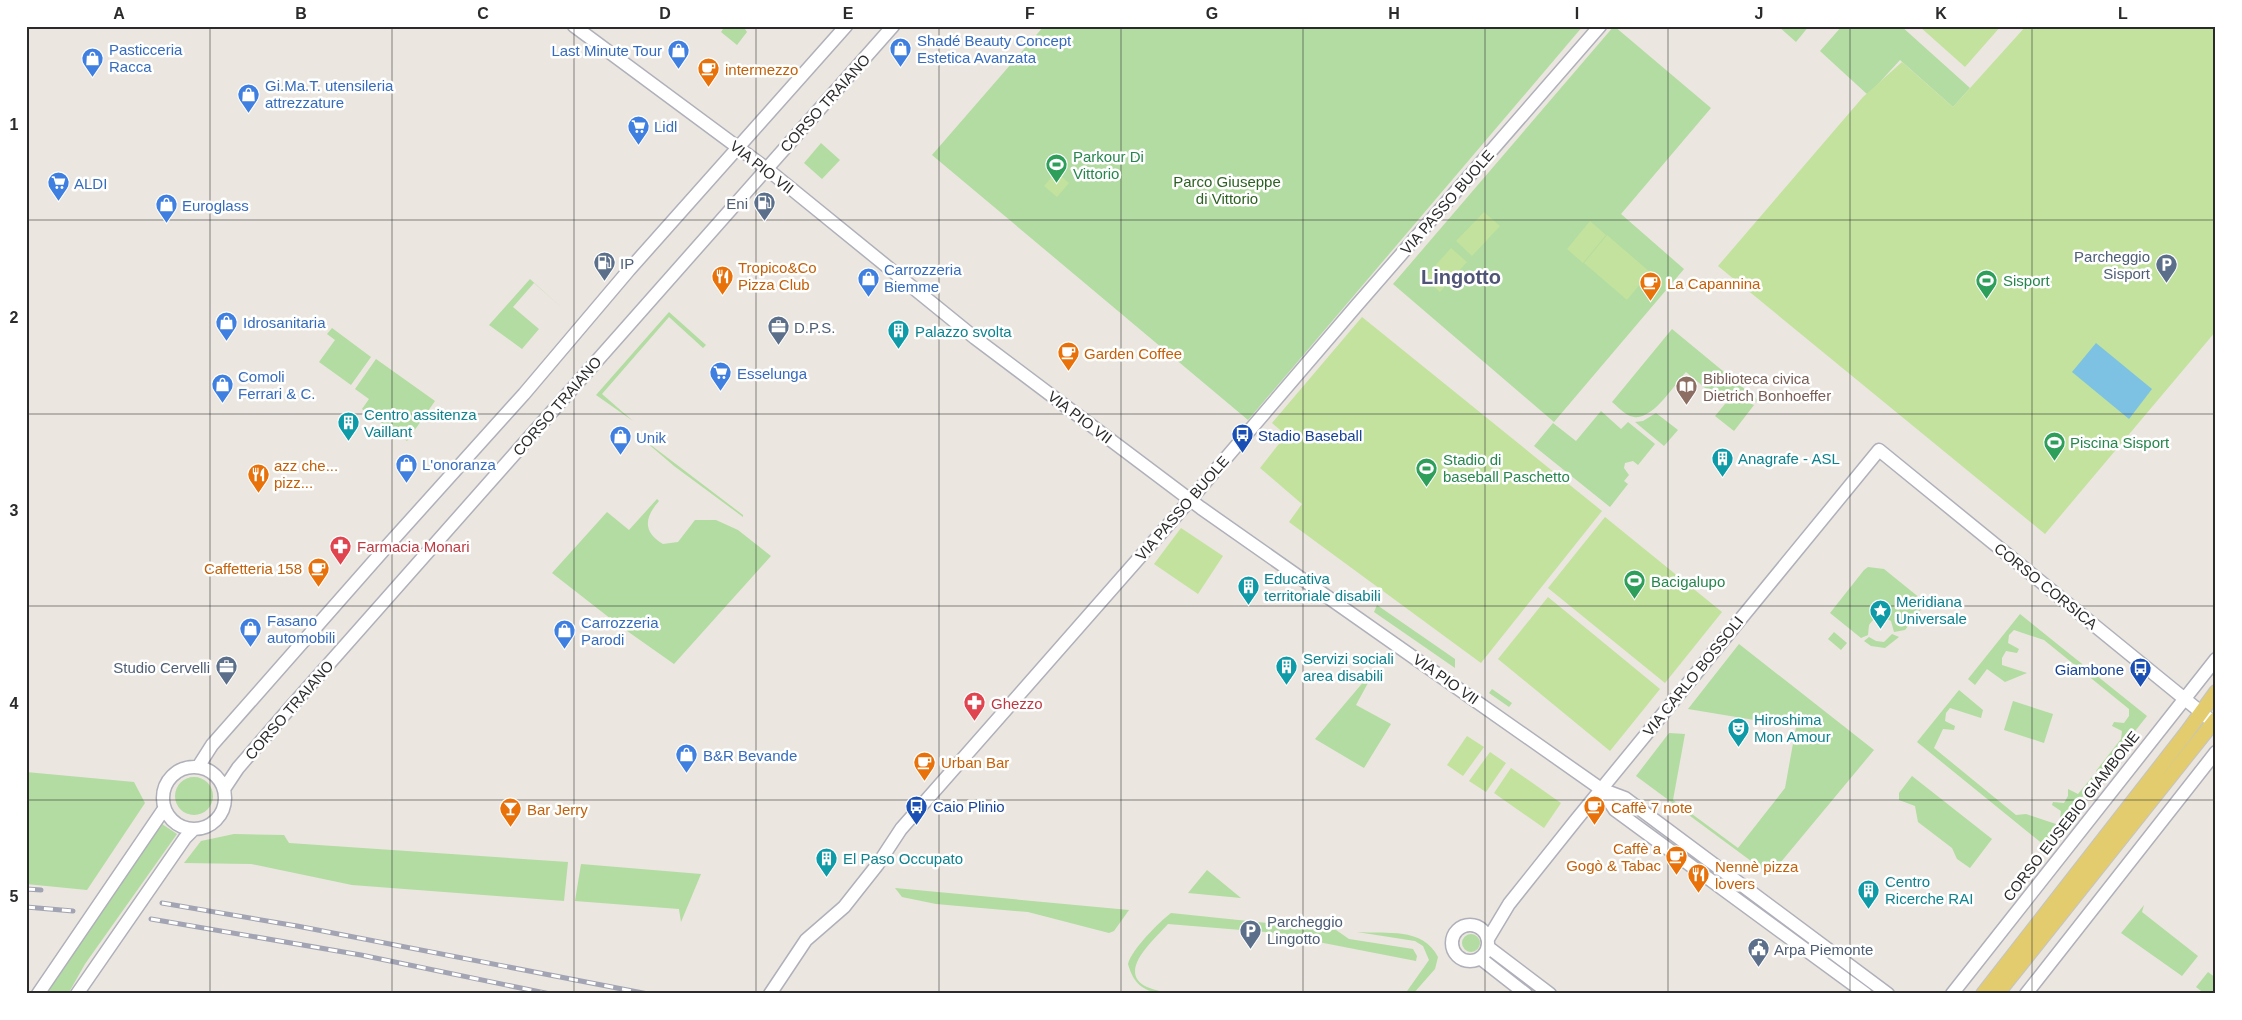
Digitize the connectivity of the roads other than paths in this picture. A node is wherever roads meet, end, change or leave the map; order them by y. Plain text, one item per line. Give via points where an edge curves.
1 (574, 26) edge
2 (846, 26) edge
3 (893, 26) edge
4 (1600, 26) edge
5 (738, 147) junction
6 (767, 169) junction
7 (1879, 450) joint
8 (1190, 500) junction
9 (2216, 659) edge
10 (2216, 692) edge
11 (2185, 698) junction
12 (2202, 712) junction
13 (2214, 720) edge
14 (2216, 752) edge
15 (198, 767) junction
16 (224, 789) junction
17 (1601, 789) junction
18 (164, 809) junction
19 (194, 829) junction
20 (1509, 904) junction
21 (1479, 926) junction
22 (1488, 943) junction
23 (1480, 958) junction
24 (773, 990) edge
25 (38, 994) edge
26 (77, 994) edge
27 (1526, 994) edge
28 (1550, 994) edge
29 (1866, 994) edge
30 (1888, 994) edge
31 (1952, 994) edge
32 (1983, 994) edge
33 (1997, 994) edge
34 (2026, 994) edge

1 - 5 street, VIA PIO VII
2 - 5 street
3 - 6 street, CORSO TRAIANO
4 - 8 street, VIA PASSO BUOLE
5 - 6 street, VIA PIO VII
5 - 15 street via 212,745
6 - 8 street, VIA PIO VII via 975,338
6 - 16 street, CORSO TRAIANO via 289,709
7 - 11 street, CORSO CORSICA
7 - 17 street, VIA CARLO BOSSOLI
8 - 17 street, VIA PIO VII
8 - 24 street, VIA PASSO BUOLE via 901,829 844,907 806,940
9 - 11 street, CORSO EUSEBIO GIAMBONE
10 - 12 main road
11 - 12 street, CORSO CORSICA
11 - 31 street, CORSO EUSEBIO GIAMBONE
12 - 13 street, CORSO CORSICA
12 - 32 main road
13 - 33 main road
14 - 34 street
15 - 16 street via 216,776
15 - 18 street via 183,767 171,776 163,793
16 - 19 street via 225,799 220,815 208,826
17 - 20 street, VIA CARLO BOSSOLI
17 - 29 street, VIA PIO VII via 1615,810
17 - 30 street, VIA PIO VII via 1625,798
18 - 19 street via 178,825
18 - 25 street
19 - 26 street
20 - 21 street, VIA CARLO BOSSOLI
20 - 22 street, VIA CARLO BOSSOLI
21 - 22 street
21 - 23 street via 1462,926 1454,933 1451,942 1460,959
22 - 23 street
22 - 28 street
23 - 27 street

